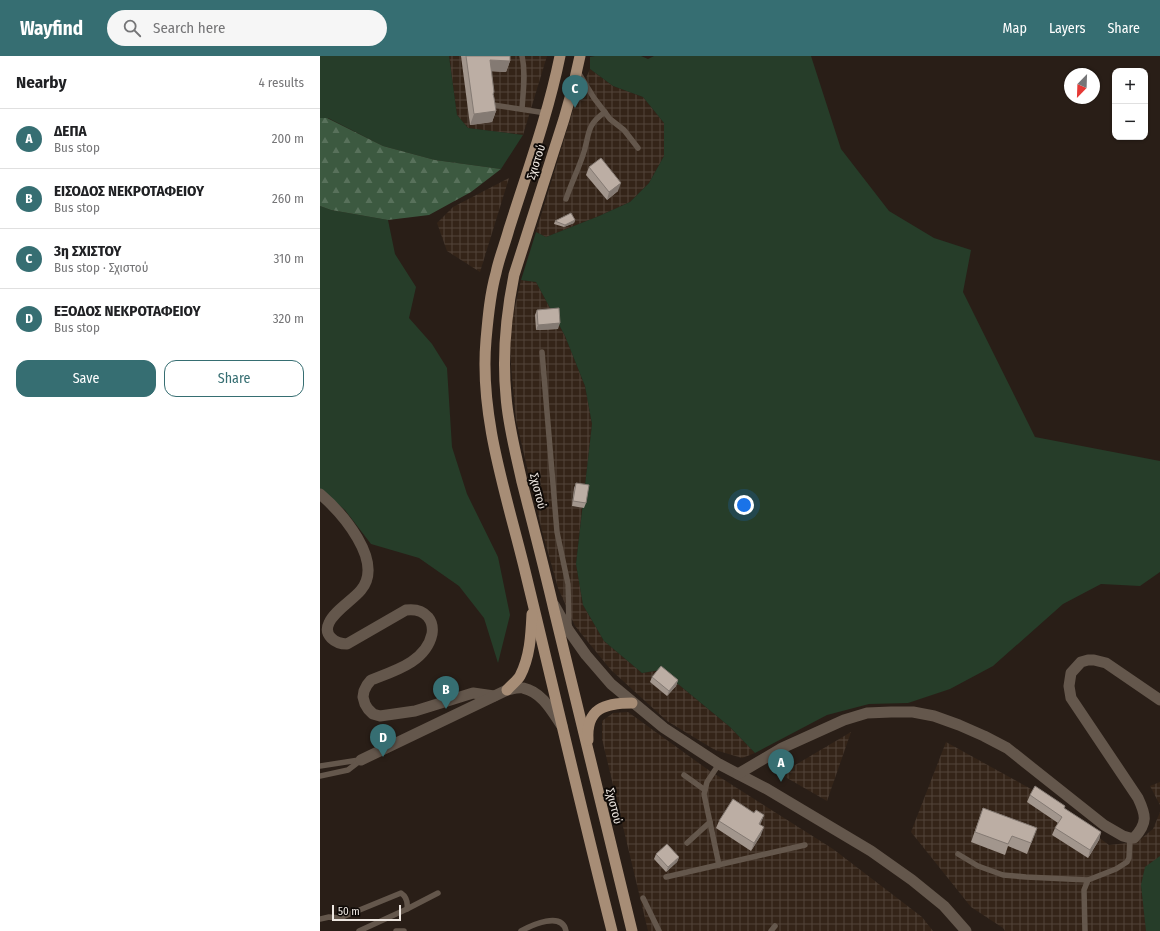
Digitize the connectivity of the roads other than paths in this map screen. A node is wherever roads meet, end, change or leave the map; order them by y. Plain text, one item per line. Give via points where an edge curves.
1 (522, 56) edge
2 (560, 56) edge
3 (580, 56) edge
4 (577, 70) junction
5 (493, 105) edge
6 (522, 110) junction
7 (605, 112) junction
8 (546, 113) junction
9 (638, 148) dead end
10 (566, 199) dead end
11 (542, 352) dead end
12 (320, 494) edge
13 (551, 599) junction
14 (533, 604) junction
15 (569, 631) junction
16 (507, 690) junction
17 (494, 696) junction
18 (1160, 700) edge
19 (632, 703) junction
20 (562, 726) junction
21 (589, 757) junction
22 (361, 760) junction
23 (719, 764) junction
24 (320, 766) edge
25 (738, 774) junction
26 (684, 775) dead end
27 (320, 776) edge
28 (706, 790) junction
29 (710, 822) junction
30 (1130, 838) junction
31 (687, 843) dead end
32 (806, 845) dead end
33 (958, 854) dead end
34 (719, 864) junction
35 (666, 876) dead end
36 (1088, 880) junction
37 (438, 893) dead end
38 (643, 898) dead end
39 (407, 909) junction
40 (320, 919) edge
41 (359, 931) edge
42 (396, 931) edge
43 (404, 931) edge
44 (521, 931) edge
45 (566, 931) edge
46 (612, 931) edge
47 (632, 931) edge
48 (659, 931) edge
49 (966, 931) edge
50 (1085, 931) edge

1 - 6 lane
2 - 8 main road, Σχιστού
3 - 4 main road, Σχιστού
4 - 7 lane
4 - 13 main road, Σχιστού via 564,120 514,276 505,342 504,367 510,426
5 - 6 lane
6 - 8 lane
7 - 9 lane
7 - 10 lane via 595,119 588,132 583,154
8 - 14 main road, Σχιστού via 496,272 490,302 485,364 491,430
11 - 15 lane via 557,532 568,584
12 - 17 street via 340,513 356,537 365,554 368,571 362,590 330,620 327,630 332,639 346,644 412,609 424,613 432,623 430,643 420,655 408,664 371,680 367,685 363,697 368,709 380,716 389,716 415,711 473,693
13 - 15 street
13 - 21 main road, Σχιστού
14 - 16 main road via 527,655 520,676
14 - 20 main road, Σχιστού
15 - 19 street via 606,678
16 - 17 street
16 - 20 street via 522,688 534,693 548,705
17 - 22 street
18 - 30 street via 1106,663 1094,660 1081,662 1071,673 1071,698 1138,798 1144,811 1143,827 1134,838
19 - 21 main road via 605,706 595,713 590,720
19 - 23 street via 664,728
20 - 46 main road, Σχιστού
21 - 47 main road, Σχιστού
22 - 24 lane
22 - 27 lane via 348,770
23 - 25 street
23 - 28 lane via 707,782
25 - 30 street via 782,748 844,720 867,714 913,712 959,725 1007,748 1104,825
25 - 49 street via 871,851 944,906
26 - 28 lane
28 - 29 lane via 704,794
29 - 31 lane
29 - 34 lane
30 - 36 lane via 1127,862
32 - 34 lane
33 - 36 lane via 978,866 1003,875
34 - 35 lane
36 - 50 lane via 1084,890
37 - 39 lane
38 - 48 lane
39 - 40 lane via 408,903 401,893 340,918
39 - 41 lane
42 - 43 lane
44 - 45 lane via 551,920 559,922

